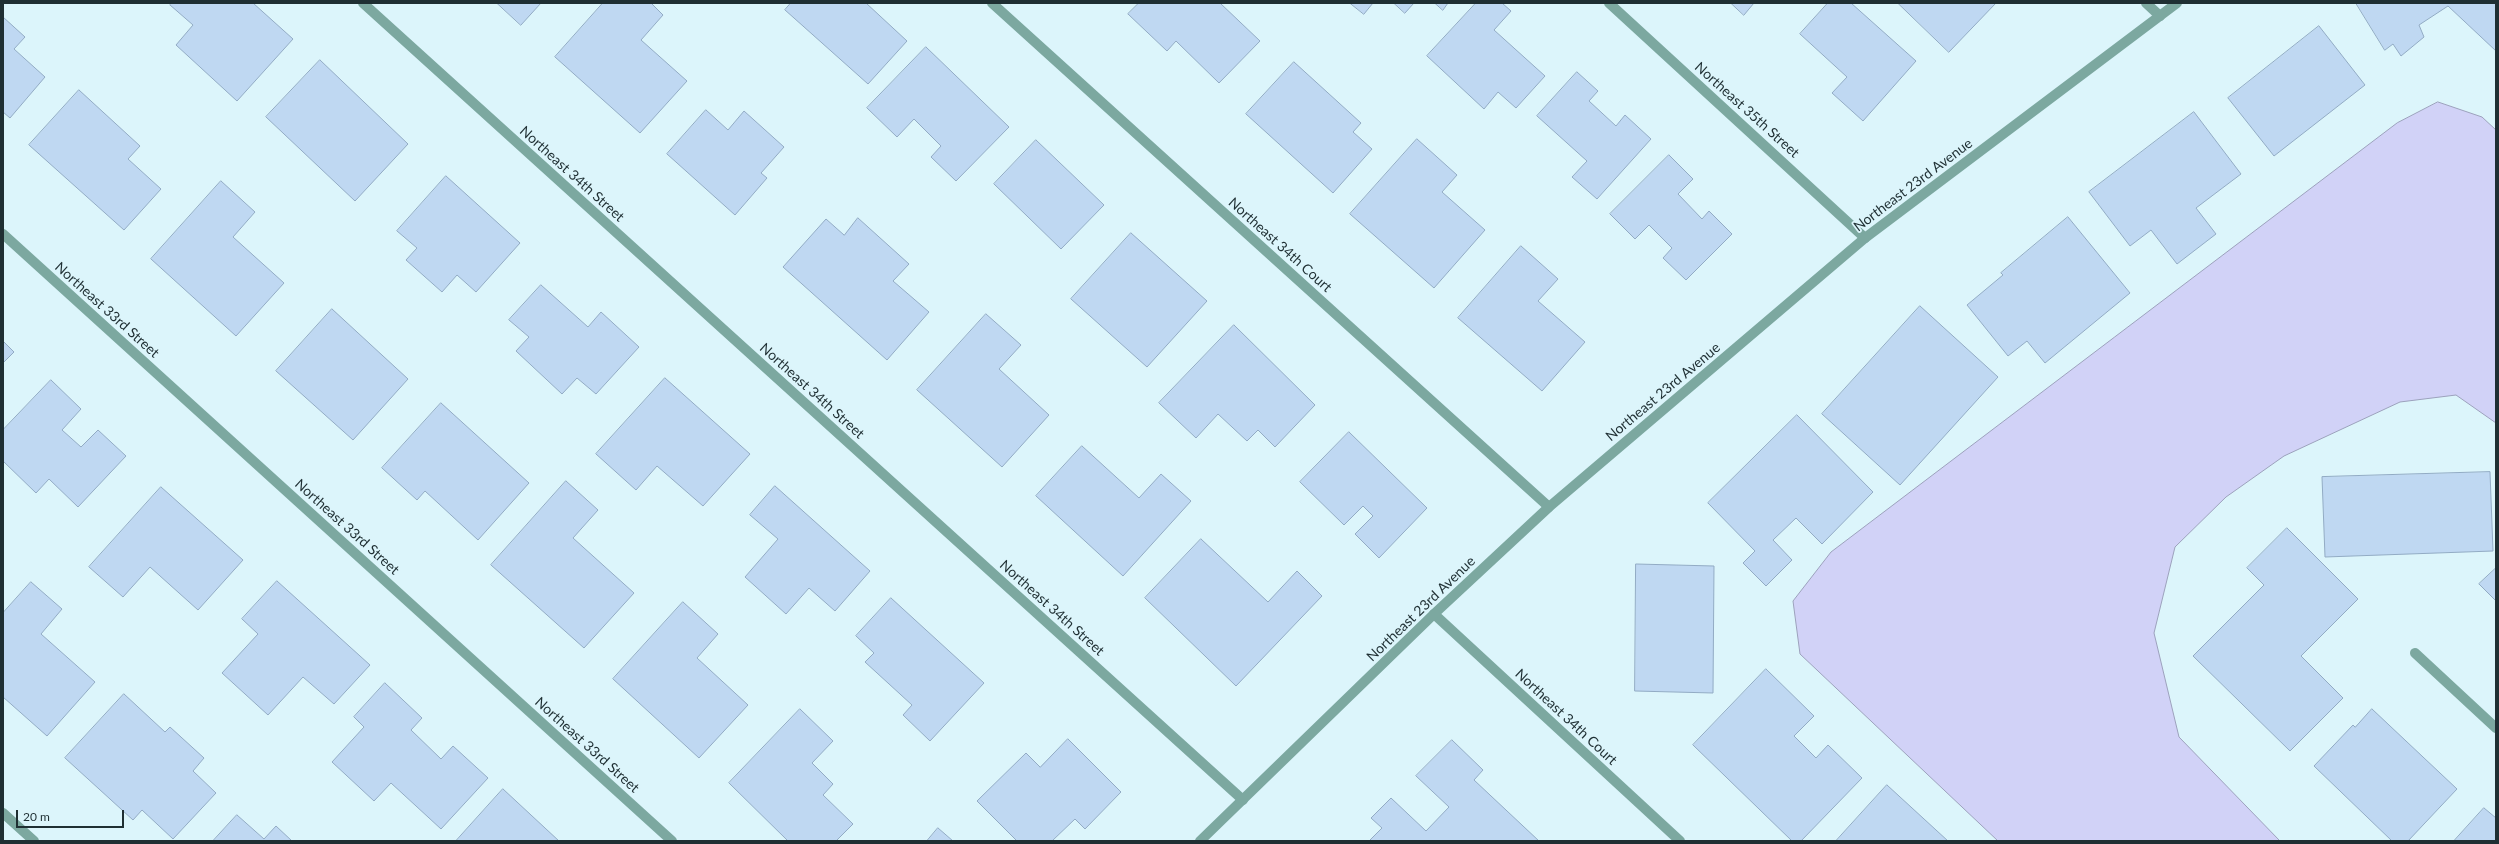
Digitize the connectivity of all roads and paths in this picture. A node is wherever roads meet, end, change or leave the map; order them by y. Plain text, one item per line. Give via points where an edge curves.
1 (363, 3) edge
2 (992, 3) edge
3 (1609, 3) edge
4 (2146, 3) edge
5 (2177, 3) edge
6 (2160, 16) junction
7 (3, 234) edge
8 (1865, 238) junction
9 (1549, 507) junction
10 (1434, 614) junction
11 (2415, 653) dead end
12 (2496, 728) edge
13 (1243, 800) junction
14 (3, 813) edge
15 (34, 841) edge
16 (672, 841) edge
17 (1200, 841) edge
18 (1680, 841) edge

1 - 13 street, Northeast 34th Street
2 - 9 street, Northeast 34th Court
3 - 8 street, Northeast 35th Street
4 - 6 street
5 - 6 street, Northeast 23rd Avenue
6 - 8 street, Northeast 23rd Avenue
7 - 16 street, Northeast 33rd Street
8 - 9 street, Northeast 23rd Avenue
9 - 10 street, Northeast 23rd Avenue
10 - 13 street, Northeast 23rd Avenue
10 - 18 street, Northeast 34th Court
11 - 12 street
13 - 17 street, Northeast 23rd Avenue
14 - 15 street

